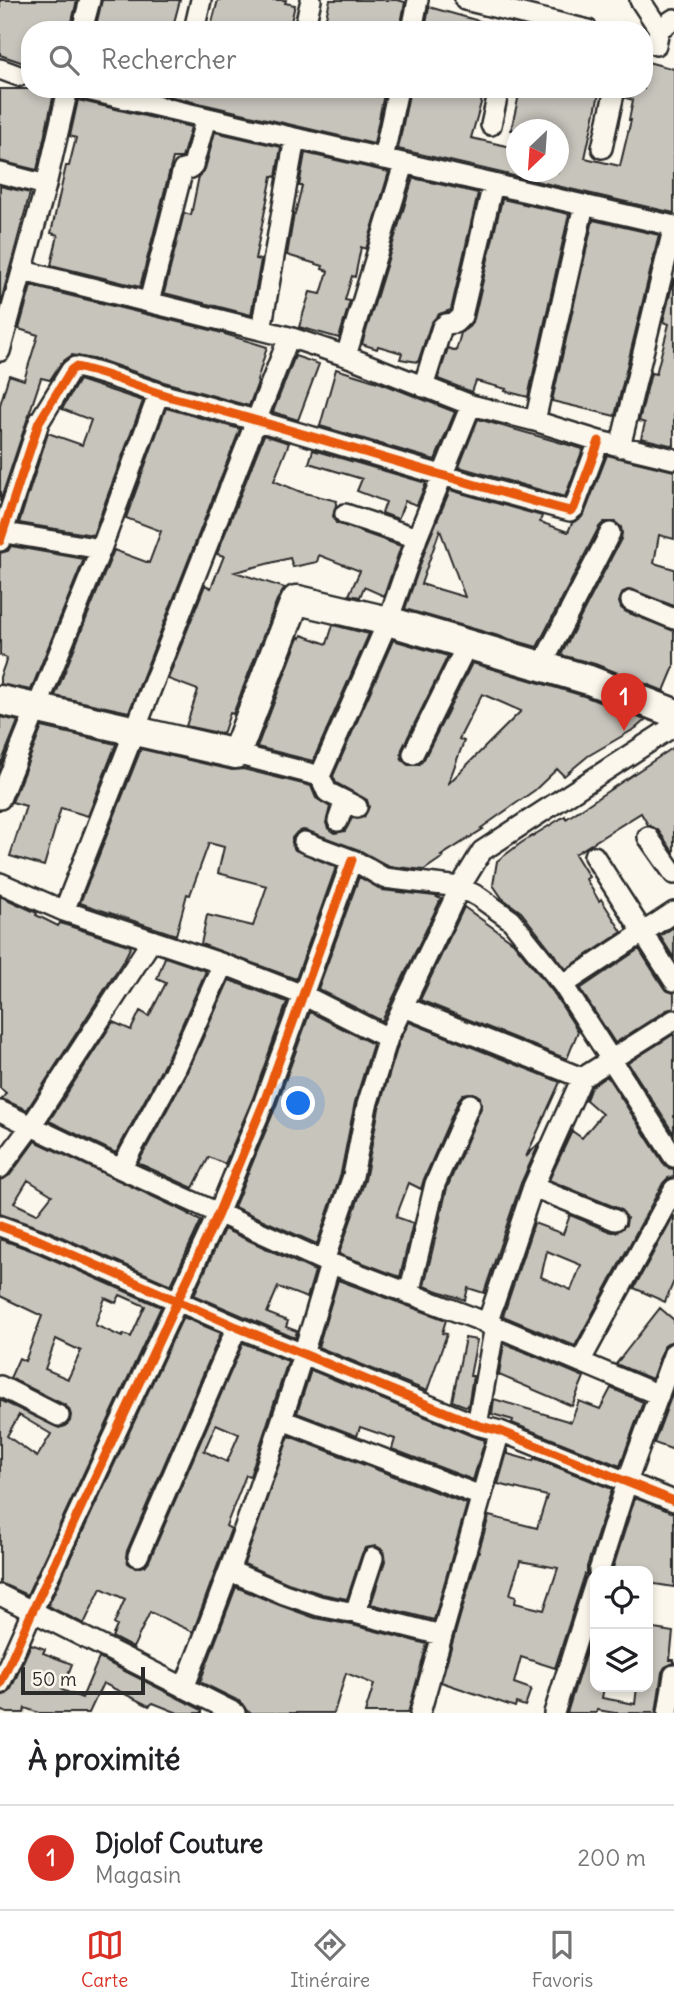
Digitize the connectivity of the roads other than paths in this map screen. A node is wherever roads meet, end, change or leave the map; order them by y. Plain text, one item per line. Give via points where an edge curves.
1 (89, 0) edge
2 (201, 0) edge
3 (311, 0) edge
4 (418, 0) edge
5 (465, 0) edge
6 (639, 0) edge
7 (84, 21) edge
8 (196, 21) edge
9 (306, 21) edge
10 (414, 21) edge
11 (513, 21) edge
12 (651, 21) edge
13 (0, 69) edge
14 (19, 76) dead end
15 (66, 98) edge
16 (121, 98) edge
17 (396, 98) edge
18 (497, 98) edge
19 (613, 98) edge
20 (206, 118) junction
21 (491, 125) dead end
22 (295, 138) junction
23 (602, 148) dead end
24 (383, 159) junction
25 (404, 164) junction
26 (0, 173) edge
27 (493, 184) junction
28 (46, 185) junction
29 (583, 205) junction
30 (674, 226) edge
31 (23, 271) junction
32 (149, 302) junction
33 (261, 330) junction
34 (289, 337) junction
35 (0, 351) edge
36 (346, 356) junction
37 (423, 387) junction
38 (159, 393) junction
39 (471, 405) junction
40 (256, 419) junction
41 (535, 421) junction
42 (599, 441) junction
43 (620, 447) junction
44 (674, 459) edge
45 (442, 475) junction
46 (345, 514) dead end
47 (610, 533) dead end
48 (1, 535) edge
49 (417, 538) junction
50 (101, 549) junction
51 (631, 601) dead end
52 (674, 619) edge
53 (388, 621) junction
54 (467, 645) junction
55 (541, 667) junction
56 (0, 700) edge
57 (36, 707) junction
58 (674, 713) edge
59 (674, 726) edge
60 (133, 731) junction
61 (236, 754) junction
62 (413, 754) dead end
63 (320, 776) junction
64 (0, 799) edge
65 (338, 821) dead end
66 (648, 837) dead end
67 (304, 842) dead end
68 (594, 856) dead end
69 (352, 860) junction
70 (674, 874) edge
71 (0, 883) edge
72 (460, 887) junction
73 (64, 911) junction
74 (674, 912) edge
75 (643, 933) junction
76 (152, 940) junction
77 (223, 964) junction
78 (674, 981) edge
79 (563, 985) junction
80 (303, 995) junction
81 (404, 1007) junction
82 (674, 1020) edge
83 (388, 1038) junction
84 (611, 1060) junction
85 (582, 1078) junction
86 (470, 1104) dead end
87 (0, 1111) edge
88 (31, 1126) junction
89 (674, 1157) edge
90 (0, 1168) edge
91 (121, 1169) junction
92 (533, 1187) junction
93 (674, 1189) edge
94 (218, 1214) junction
95 (615, 1220) dead end
96 (0, 1226) edge
97 (327, 1262) junction
98 (409, 1294) junction
99 (177, 1300) junction
100 (491, 1325) junction
101 (237, 1327) junction
102 (674, 1353) edge
103 (304, 1354) junction
104 (580, 1362) junction
105 (0, 1386) edge
106 (659, 1395) junction
107 (60, 1416) dead end
108 (282, 1420) junction
109 (477, 1425) junction
110 (500, 1431) junction
111 (627, 1482) junction
112 (481, 1496) junction
113 (674, 1502) edge
114 (138, 1556) dead end
115 (373, 1558) dead end
116 (601, 1566) edge
117 (230, 1571) junction
118 (0, 1595) edge
119 (590, 1599) edge
120 (32, 1612) junction
121 (355, 1613) junction
122 (441, 1635) junction
123 (674, 1675) edge
124 (0, 1684) edge
125 (184, 1688) junction
126 (235, 1713) edge
127 (420, 1713) edge
128 (554, 1713) edge
129 (668, 1713) edge

1 - 7 street
2 - 8 street
3 - 9 street
4 - 10 street
5 - 11 street
6 - 12 street
13 - 14 street
15 - 28 street
16 - 20 street
17 - 24 street
18 - 21 street
19 - 23 street
20 - 22 street
20 - 32 street via 193,165 182,173
22 - 24 street
22 - 33 street
24 - 25 street
25 - 27 street
25 - 36 street
26 - 28 street
27 - 29 street
27 - 37 street via 462,316 442,327
28 - 31 street
29 - 30 street
29 - 41 street
30 - 43 street
31 - 32 street
31 - 35 street
32 - 33 street
33 - 34 street
34 - 36 street
34 - 40 street
36 - 37 street
37 - 39 street
38 - 40 street
38 - 48 street via 78,367 71,370 39,422
38 - 50 street
39 - 41 street
39 - 45 street
40 - 45 street
40 - 60 street
41 - 42 street
42 - 43 street
42 - 45 street via 570,511
43 - 44 street
45 - 49 street
46 - 49 street
47 - 55 street
48 - 50 street
49 - 53 street
50 - 57 street
51 - 52 street
53 - 54 street
53 - 61 street via 296,600
53 - 63 street
54 - 55 street
54 - 62 street
55 - 58 street
56 - 57 street
57 - 60 street
57 - 64 street
59 - 72 street via 482,851
60 - 61 street
60 - 73 street
61 - 63 street
63 - 65 street via 327,792 351,804
66 - 70 street
67 - 69 street
68 - 75 street
69 - 72 street via 384,878
69 - 80 street
71 - 73 street
72 - 79 street via 511,920
72 - 81 street
73 - 76 street
74 - 75 street
75 - 78 street
75 - 79 street
76 - 77 street
76 - 88 street
77 - 80 street
77 - 91 street via 176,1068
79 - 84 street
80 - 83 street
80 - 94 street
81 - 83 street
81 - 85 street
82 - 84 street
83 - 97 street
84 - 85 street
84 - 89 street
85 - 92 street
86 - 98 street via 435,1184
87 - 88 street
88 - 90 street
88 - 91 street
91 - 94 street
92 - 95 street
92 - 100 street
93 - 104 street
94 - 97 street
94 - 99 street
96 - 99 street
97 - 98 street
97 - 103 street
98 - 100 street
99 - 101 street
99 - 120 street
100 - 104 street
100 - 109 street
101 - 103 street
101 - 114 street
102 - 106 street
103 - 108 street
103 - 109 street
104 - 106 street
105 - 107 street
106 - 111 street
108 - 112 street
108 - 117 street
109 - 110 street
110 - 111 street
110 - 112 street
111 - 113 street
111 - 116 street
112 - 122 street
115 - 121 street
117 - 121 street via 319,1606
117 - 125 street
118 - 120 street
119 - 128 street
120 - 124 street
120 - 125 street
121 - 122 street
122 - 127 street
123 - 129 street
125 - 126 street

